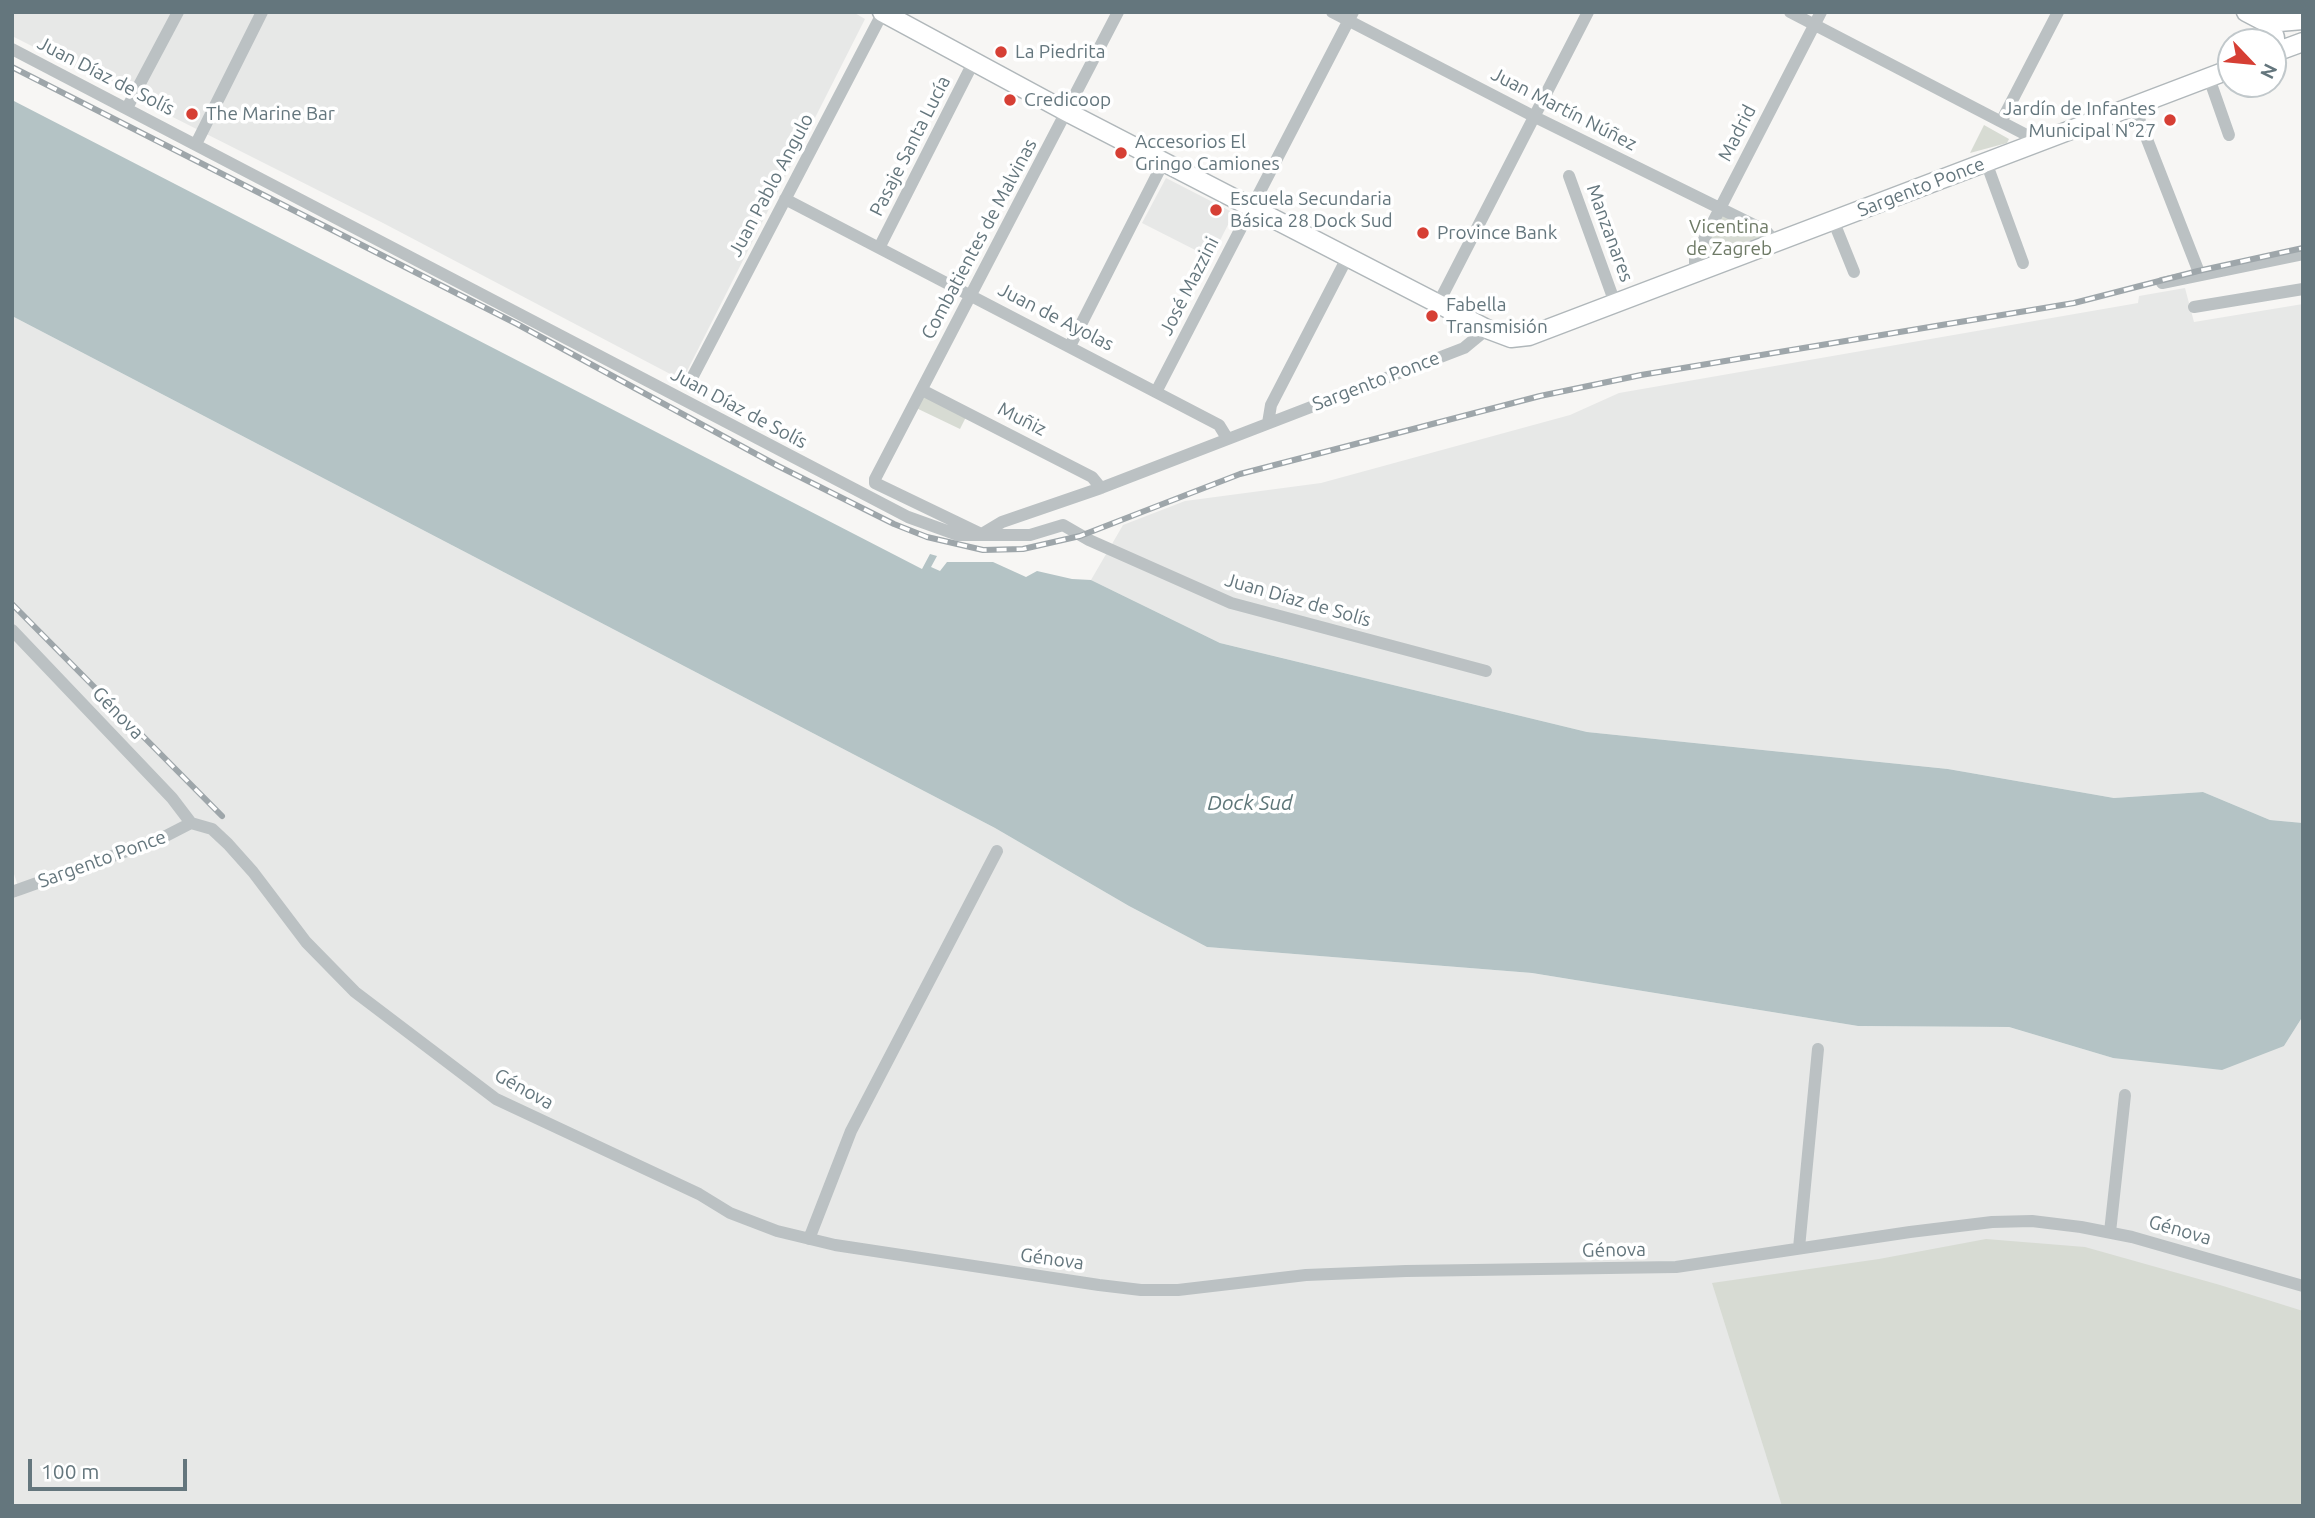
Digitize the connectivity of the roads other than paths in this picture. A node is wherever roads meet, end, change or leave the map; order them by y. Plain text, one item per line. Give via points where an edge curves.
1 (178, 12) edge
2 (262, 12) edge
3 (883, 12) edge
4 (1118, 12) edge
5 (1332, 12) edge
6 (1588, 12) edge
7 (1790, 12) edge
8 (1821, 12) edge
9 (2057, 12) edge
10 (2246, 12) edge
11 (1351, 17) edge
12 (2277, 19) edge
13 (2303, 20) edge
14 (1814, 25) junction
15 (12, 49) edge
16 (974, 61) junction
17 (2217, 75) edge
18 (2209, 78) junction
19 (2134, 106) junction
20 (127, 108) junction
21 (1067, 112) junction
22 (1535, 117) junction
23 (2002, 121) junction
24 (2229, 135) dead end
25 (2040, 142) junction
26 (196, 144) junction
27 (1164, 162) junction
28 (1986, 162) junction
29 (1569, 176) dead end
30 (785, 199) junction
31 (1252, 206) junction
32 (1720, 209) junction
33 (1833, 220) junction
34 (1776, 243) junction
35 (880, 248) junction
36 (2303, 254) edge
37 (1348, 256) junction
38 (2024, 263) dead end
39 (1854, 272) dead end
40 (1695, 273) junction
41 (2200, 275) junction
42 (2162, 283) dead end
43 (2303, 289) edge
44 (971, 296) junction
45 (1615, 303) junction
46 (1438, 304) junction
47 (2194, 307) dead end
48 (1487, 328) junction
49 (1070, 346) junction
50 (693, 376) dead end
51 (922, 390) junction
52 (1156, 392) junction
53 (1268, 423) junction
54 (1227, 438) junction
55 (1101, 488) junction
56 (981, 534) junction
57 (12, 630) edge
58 (1486, 671) dead end
59 (191, 823) junction
60 (997, 851) dead end
61 (12, 892) edge
62 (1818, 1049) dead end
63 (2125, 1095) dead end
64 (2110, 1232) junction
65 (809, 1239) junction
66 (1799, 1248) junction
67 (2303, 1286) edge

1 - 20 street
2 - 26 street
3 - 16 main road
3 - 30 street, Juan Pablo Angulo
4 - 21 street, Combatientes de Malvinas
5 - 11 street, Juan Martín Núñez
6 - 22 street
7 - 14 street
8 - 14 street, Madrid
9 - 23 street
10 - 12 main road
11 - 22 street, Juan Martín Núñez
11 - 31 street, José Mazzini
12 - 13 main road
14 - 23 street
14 - 32 street, Madrid
15 - 20 street, Juan Díaz de Solís
16 - 21 main road
16 - 35 street, Pasaje Santa Lucía
17 - 18 main road, Sargento Ponce
18 - 19 main road, Sargento Ponce
18 - 24 street
19 - 25 main road, Sargento Ponce
19 - 41 street
20 - 26 street, Juan Díaz de Solís
21 - 27 main road
21 - 44 street, Combatientes de Malvinas
22 - 32 street, Juan Martín Núñez
22 - 46 street
23 - 25 street
25 - 28 main road, Sargento Ponce
26 - 56 street, Juan Díaz de Solís via 908,517 958,535
27 - 31 main road
27 - 49 street
28 - 33 main road, Sargento Ponce
28 - 38 street
29 - 45 street, Manzanares
30 - 35 street, Juan de Ayolas
30 - 50 street, Juan Pablo Angulo
31 - 37 main road
31 - 52 street, José Mazzini
32 - 34 street, Juan Martín Núñez via 1766,231
32 - 40 street, Madrid via 1695,257
33 - 34 main road, Sargento Ponce
33 - 39 street
34 - 40 main road, Sargento Ponce
35 - 44 street, Juan de Ayolas
36 - 41 street
37 - 46 main road
37 - 53 street via 1271,405
40 - 45 main road, Sargento Ponce
41 - 42 street
43 - 47 street
44 - 49 street, Juan de Ayolas
44 - 51 street, Combatientes de Malvinas
45 - 48 main road, Sargento Ponce via 1528,336 1511,338
46 - 48 main road
48 - 53 street, Sargento Ponce via 1464,348
49 - 52 street, Juan de Ayolas
51 - 55 street, Muñiz via 1092,477
51 - 56 street, Combatientes de Malvinas via 875,483
52 - 54 street, Juan de Ayolas via 1220,425
53 - 54 street, Sargento Ponce
54 - 55 street, Sargento Ponce
55 - 56 street, Sargento Ponce via 1002,522
56 - 58 street, Juan Díaz de Solís via 1030,535 1063,525 1231,603
57 - 59 street, Génova
59 - 61 street, Sargento Ponce via 160,839
59 - 65 street, Génova via 212,829 228,844 306,942 355,992 496,1099 699,1194 730,1213
60 - 65 street via 850,1131
62 - 66 street
63 - 64 street
64 - 66 street, Génova via 2011,1221
64 - 67 street, Génova
65 - 66 street, Génova via 1074,1281 1162,1290 1306,1275 1654,1269

